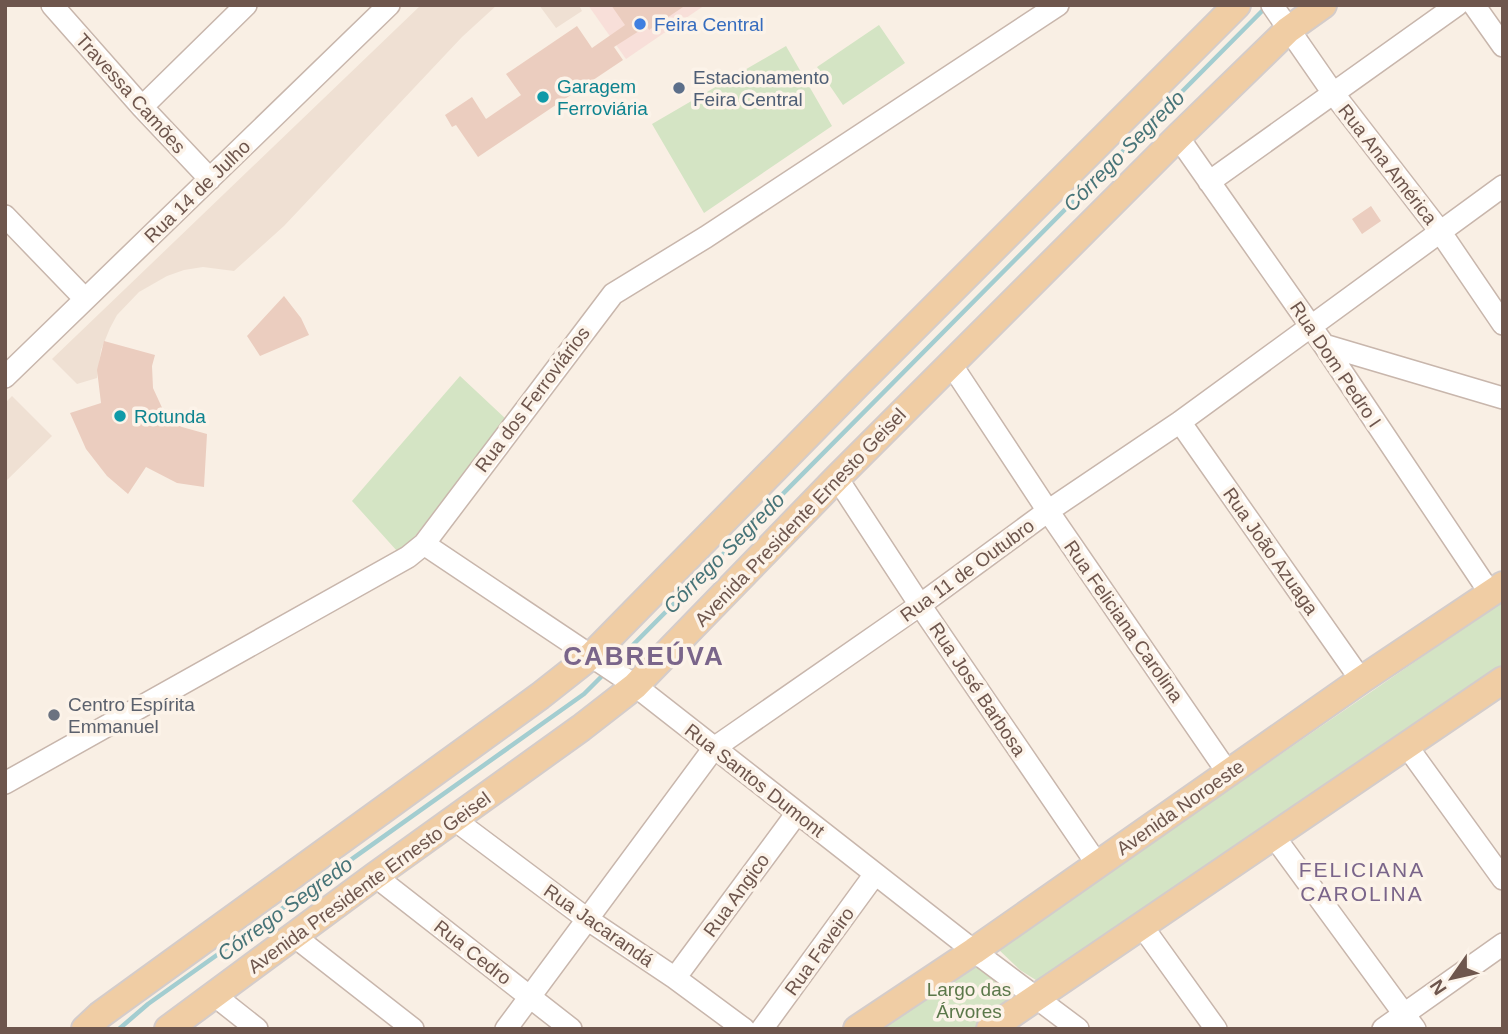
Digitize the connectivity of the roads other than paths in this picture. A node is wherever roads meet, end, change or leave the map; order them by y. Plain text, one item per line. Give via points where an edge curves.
1 (52, 5) edge
2 (246, 5) edge
3 (389, 5) edge
4 (1058, 5) edge
5 (1237, 5) edge
6 (1272, 5) edge
7 (1323, 5) edge
8 (1457, 5) edge
9 (1474, 5) edge
10 (1286, 28) junction
11 (1503, 46) edge
12 (1333, 93) junction
13 (142, 107) junction
14 (1178, 137) junction
15 (210, 179) junction
16 (1209, 182) junction
17 (1503, 186) edge
18 (5, 216) edge
19 (1439, 230) junction
20 (85, 299) junction
21 (1503, 324) edge
22 (1311, 327) junction
23 (1324, 345) junction
24 (951, 364) junction
25 (5, 377) edge
26 (1503, 398) edge
27 (1180, 422) junction
28 (837, 478) junction
29 (1048, 511) junction
30 (424, 544) junction
31 (1497, 589) edge
32 (920, 605) junction
33 (594, 657) junction
34 (1361, 680) junction
35 (1503, 680) edge
36 (634, 685) junction
37 (1406, 745) junction
38 (714, 748) junction
39 (1228, 773) junction
40 (5, 783) edge
41 (797, 813) junction
42 (456, 820) junction
43 (1273, 835) junction
44 (1097, 864) junction
45 (875, 874) junction
46 (375, 876) junction
47 (1503, 880) edge
48 (587, 919) junction
49 (1142, 926) junction
50 (294, 936) junction
51 (1503, 944) edge
52 (974, 951) junction
53 (675, 978) junction
54 (214, 995) junction
55 (530, 996) junction
56 (1035, 998) junction
57 (1409, 1021) edge
58 (85, 1029) edge
59 (168, 1029) edge
60 (257, 1029) edge
61 (413, 1029) edge
62 (506, 1029) edge
63 (571, 1029) edge
64 (744, 1029) edge
65 (762, 1029) edge
66 (857, 1029) edge
67 (990, 1029) edge
68 (1078, 1029) edge
69 (1216, 1029) edge
70 (1383, 1029) edge

1 - 13 street, Travessa Camões
2 - 13 street
3 - 15 street, Rua 14 de Julho
4 - 30 street, Rua dos Ferroviários via 613,294
5 - 33 main road via 858,384
6 - 10 street, Rua Ana América
7 - 10 main road, Avenida Presidente Ernesto Geisel
8 - 12 street
9 - 11 street
10 - 12 street, Rua Ana América
10 - 14 main road, Avenida Presidente Ernesto Geisel
12 - 16 street
12 - 19 street, Rua Ana América
13 - 15 street, Travessa Camões
14 - 16 street, Rua Dom Pedro I
14 - 24 main road, Avenida Presidente Ernesto Geisel
15 - 20 street, Rua 14 de Julho
16 - 22 street, Rua Dom Pedro I
17 - 19 street, Rua 11 de Outubro
18 - 20 street
19 - 21 street, Rua Ana América
19 - 22 street, Rua 11 de Outubro
20 - 25 street, Rua 14 de Julho
22 - 23 street, Rua Dom Pedro I
22 - 27 street, Rua 11 de Outubro
23 - 26 street
23 - 31 street, Rua Dom Pedro I
24 - 28 main road, Avenida Presidente Ernesto Geisel
24 - 29 street, Rua Feliciana Carolina
27 - 29 street, Rua 11 de Outubro
27 - 34 street, Rua João Azuaga
28 - 32 street, Rua José Barbosa
28 - 36 main road, Avenida Presidente Ernesto Geisel
29 - 32 street, Rua 11 de Outubro
29 - 39 street, Rua Feliciana Carolina
30 - 33 street, Rua Santos Dumont
30 - 40 street, Rua dos Ferroviários
31 - 34 main road, Avenida Noroeste
32 - 38 street, Rua 11 de Outubro
32 - 44 street, Rua José Barbosa
33 - 36 street, Rua Santos Dumont
33 - 58 main road
34 - 39 main road, Avenida Noroeste
35 - 37 main road
36 - 38 street, Rua Santos Dumont
36 - 42 main road, Avenida Presidente Ernesto Geisel
37 - 43 main road
37 - 47 street
38 - 41 street, Rua Santos Dumont
38 - 48 street, Rua 11 de Outubro
39 - 44 main road, Avenida Noroeste
41 - 45 street, Rua Santos Dumont
41 - 53 street, Rua Angico
42 - 46 main road, Avenida Presidente Ernesto Geisel
42 - 48 street, Rua Jacarandá
43 - 49 main road
43 - 57 street
44 - 52 main road, Avenida Noroeste
45 - 52 street, Rua Santos Dumont
45 - 65 street, Rua Faveiro
46 - 50 main road, Avenida Presidente Ernesto Geisel
46 - 55 street, Rua Cedro
48 - 53 street, Rua Jacarandá
48 - 55 street, Rua 11 de Outubro
49 - 56 main road
49 - 69 street
50 - 54 main road, Avenida Presidente Ernesto Geisel
50 - 61 street
51 - 57 street
52 - 56 street, Rua Santos Dumont
52 - 66 main road, Avenida Noroeste
53 - 64 street, Rua Jacarandá
54 - 59 main road, Avenida Presidente Ernesto Geisel
54 - 60 street
55 - 62 street, Rua 11 de Outubro
55 - 63 street, Rua Cedro
56 - 67 main road
56 - 68 street, Rua Santos Dumont
57 - 70 street

